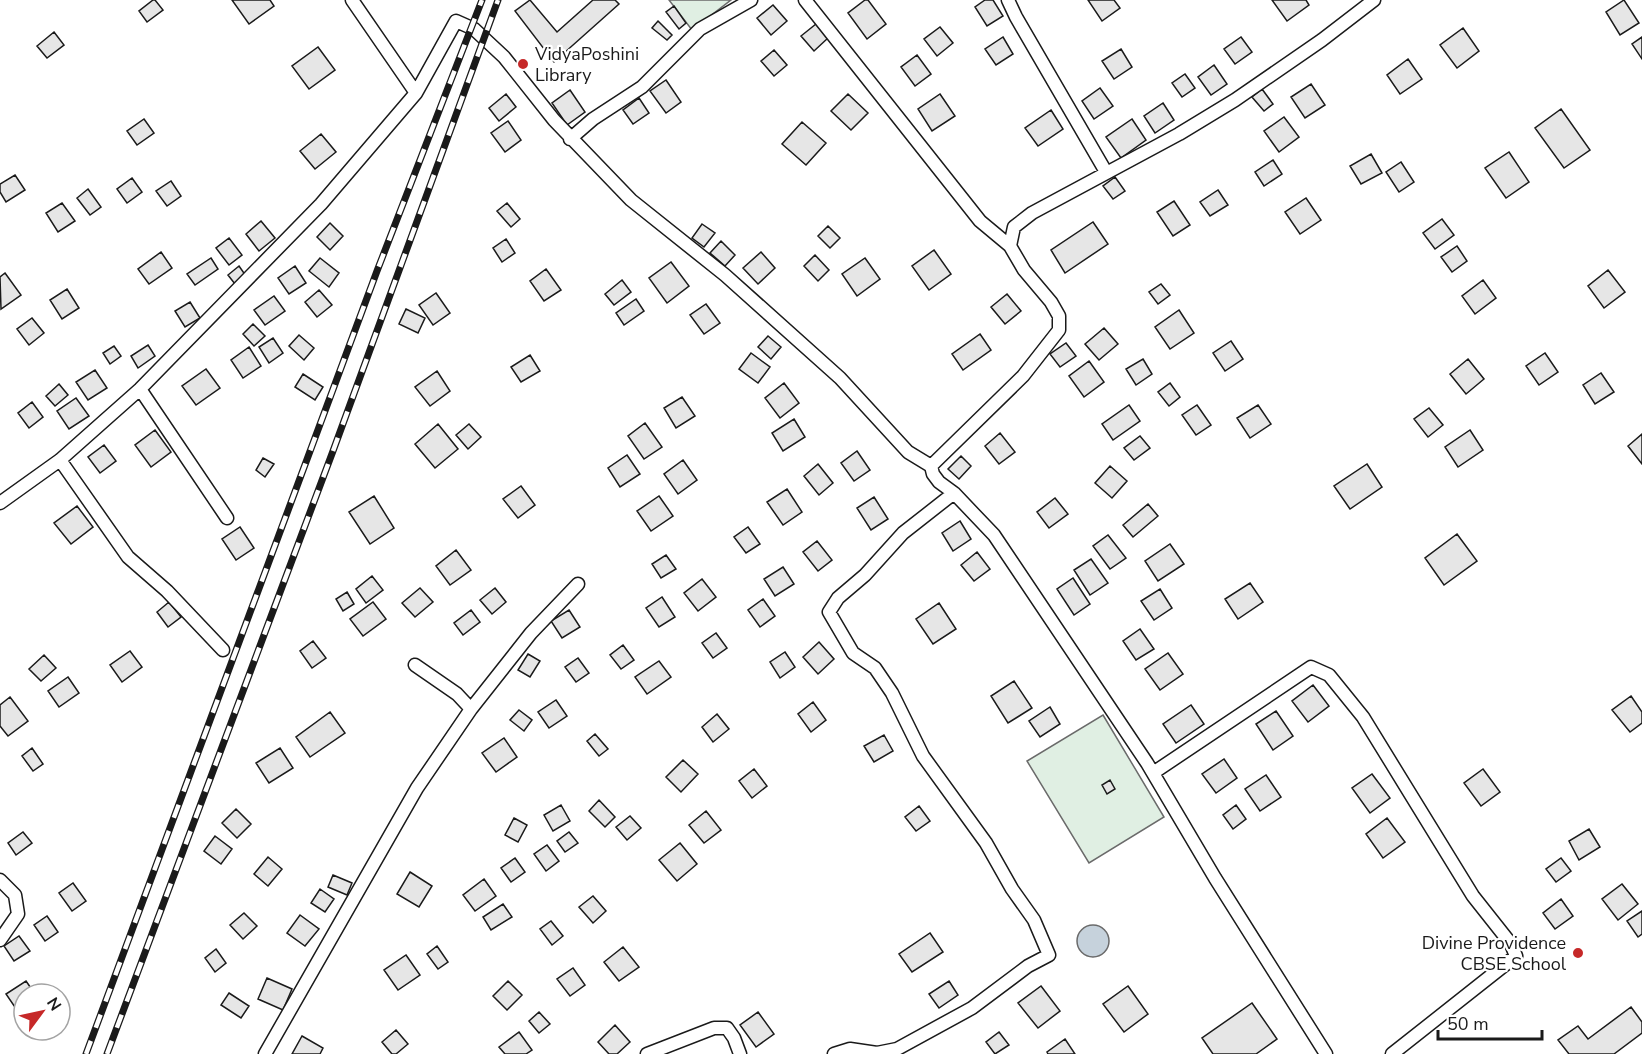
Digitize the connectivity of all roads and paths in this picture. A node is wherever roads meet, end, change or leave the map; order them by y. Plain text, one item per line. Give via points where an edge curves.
1 (352, 0) edge
2 (751, 0) edge
3 (805, 0) edge
4 (1008, 0) edge
5 (1374, 0) edge
6 (416, 93) junction
7 (570, 139) junction
8 (1106, 172) junction
9 (1010, 246) junction
10 (140, 388) junction
11 (60, 460) junction
12 (931, 466) junction
13 (954, 493) junction
14 (0, 503) edge
15 (227, 518) dead end
16 (578, 584) dead end
17 (223, 650) dead end
18 (415, 665) dead end
19 (471, 708) junction
20 (1153, 773) junction
21 (0, 880) edge
22 (0, 940) edge
23 (265, 1054) edge
24 (647, 1054) edge
25 (740, 1054) edge
26 (834, 1054) edge
27 (1326, 1054) edge
28 (1392, 1054) edge

1 - 6 street
2 - 7 street via 700,29 642,87
3 - 9 street via 980,221
4 - 8 street
5 - 8 street via 1235,100
6 - 7 street via 456,21 474,29 504,57
6 - 10 street via 321,204
7 - 12 street via 631,200 725,275 840,378 908,452
8 - 9 street via 1032,213 1014,227
9 - 12 street via 1059,316 1059,330 1023,376
10 - 11 street
10 - 15 street
11 - 14 street
11 - 17 street via 128,557
12 - 13 street via 939,482
13 - 20 street via 994,535
13 - 26 street via 903,532 829,612 853,653 875,668 892,693 923,756 986,843 1034,920 1049,955 972,1008 897,1049 877,1053 850,1049
16 - 19 street via 531,633
18 - 19 street
19 - 23 street via 417,788
20 - 27 street
20 - 28 street via 1311,667 1329,675 1363,717 1473,896 1516,956
21 - 22 street via 15,895 18,914
24 - 25 street via 714,1028 727,1028

